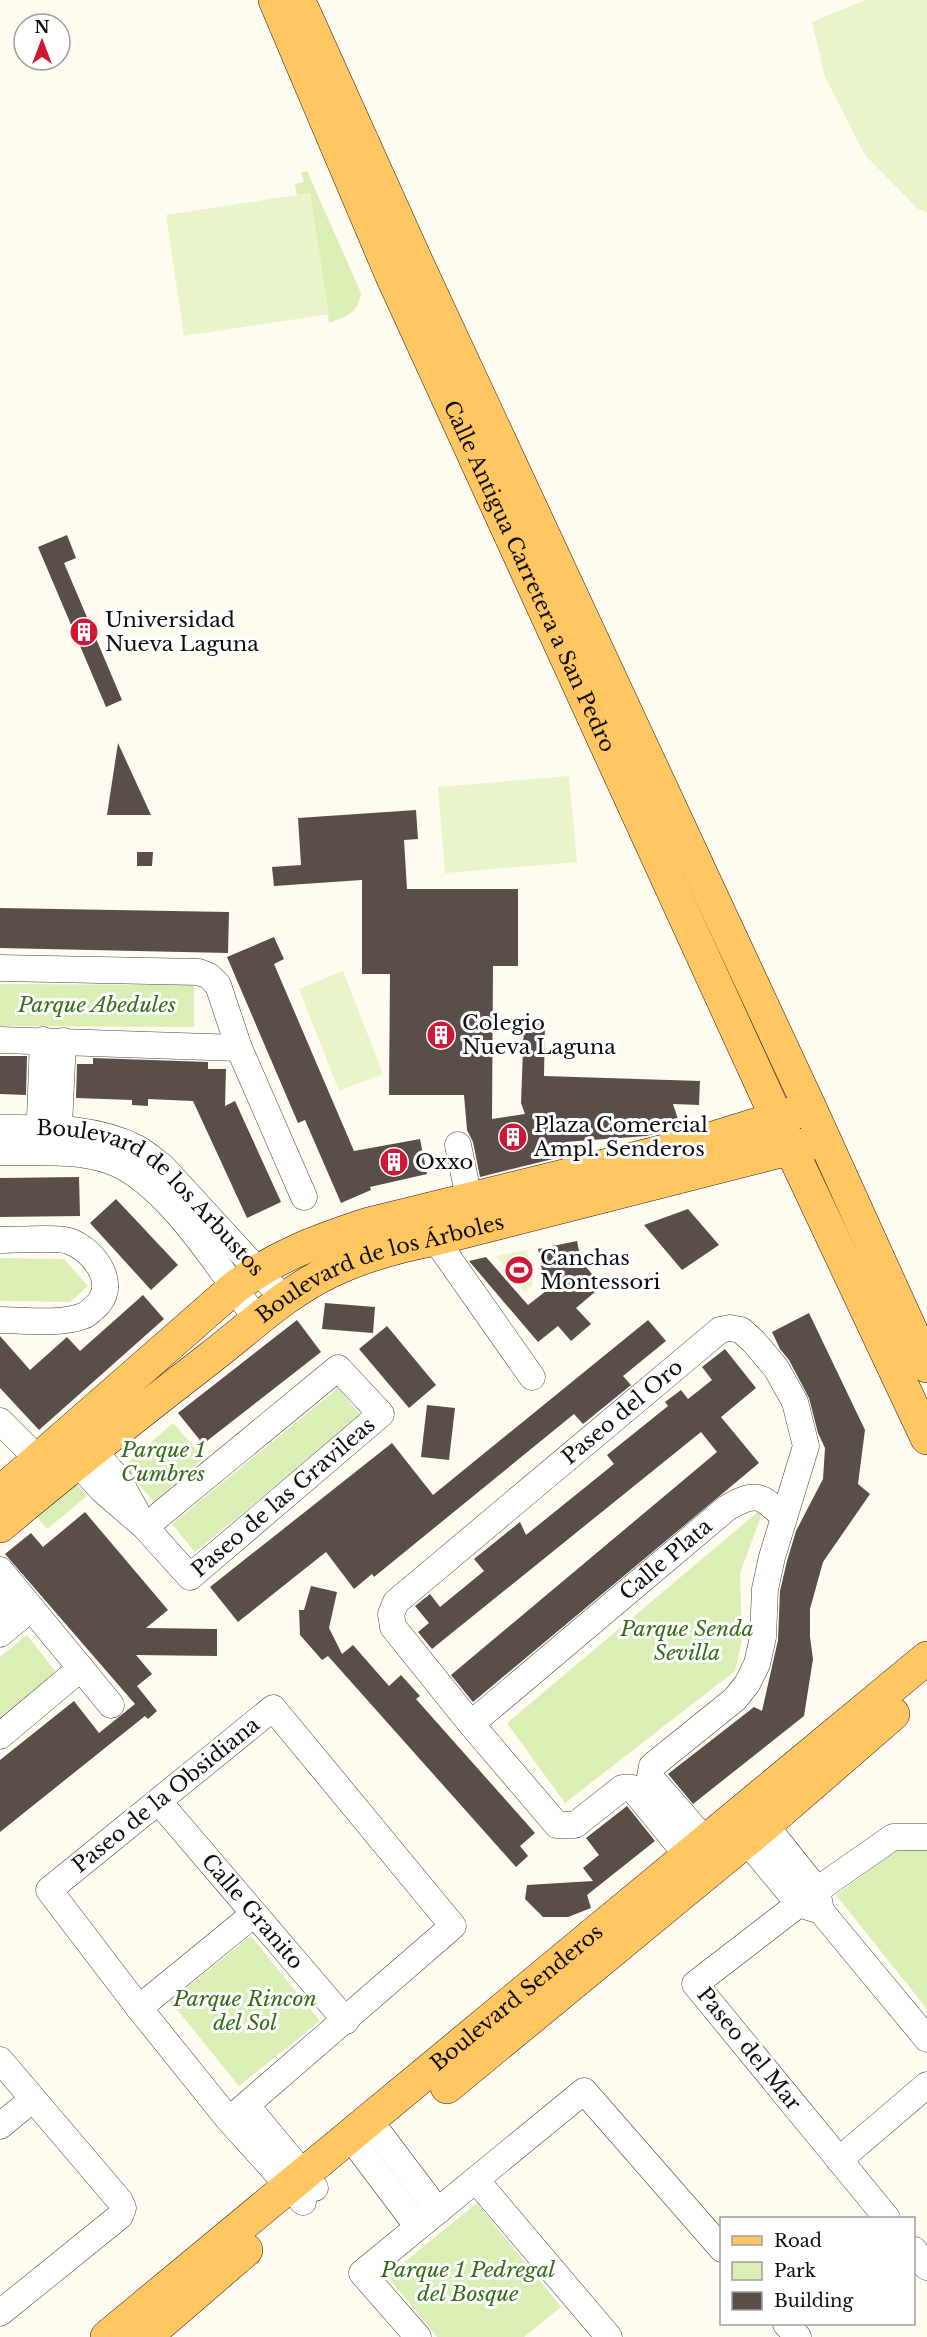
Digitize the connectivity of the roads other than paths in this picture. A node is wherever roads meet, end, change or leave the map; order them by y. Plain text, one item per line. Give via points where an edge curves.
1 (275, 0) edge
2 (298, 0) edge
3 (0, 968) edge
4 (0, 1040) edge
5 (53, 1040) junction
6 (239, 1048) junction
7 (810, 1108) junction
8 (777, 1118) junction
9 (0, 1128) edge
10 (824, 1139) junction
11 (49, 1141) junction
12 (458, 1144) dead end
13 (791, 1149) junction
14 (0, 1152) edge
15 (304, 1197) dead end
16 (472, 1215) junction
17 (435, 1239) junction
18 (0, 1240) edge
19 (246, 1279) junction
20 (284, 1299) junction
21 (0, 1320) edge
22 (258, 1321) junction
23 (927, 1366) edge
24 (532, 1377) dead end
25 (0, 1421) edge
26 (0, 1437) edge
27 (927, 1438) edge
28 (58, 1460) junction
29 (0, 1493) edge
30 (784, 1517) junction
31 (0, 1526) edge
32 (145, 1527) junction
33 (0, 1570) edge
34 (0, 1601) edge
35 (16, 1621) edge
36 (927, 1658) edge
37 (81, 1668) junction
38 (927, 1686) edge
39 (111, 1705) dead end
40 (471, 1724) junction
41 (0, 1736) edge
42 (159, 1802) junction
43 (927, 1837) edge
44 (726, 1840) junction
45 (812, 1901) junction
46 (254, 1914) junction
47 (139, 2008) junction
48 (346, 2021) junction
49 (927, 2039) edge
50 (0, 2060) edge
51 (927, 2085) edge
52 (33, 2099) junction
53 (238, 2113) junction
54 (0, 2126) edge
55 (367, 2138) junction
56 (839, 2160) junction
57 (476, 2180) junction
58 (304, 2188) junction
59 (438, 2211) junction
60 (886, 2217) edge
61 (418, 2227) junction
62 (720, 2247) edge
63 (915, 2251) edge
64 (927, 2267) edge
65 (0, 2313) edge
66 (787, 2325) edge
67 (107, 2337) edge
68 (145, 2337) edge
69 (418, 2337) edge
70 (609, 2337) edge
71 (798, 2337) edge

1 - 8 main road, Calle Antigua Carretera a San Pedro via 392,276
2 - 7 main road, Calle Antigua Carretera a San Pedro
3 - 6 street via 199,972 218,985
4 - 5 street
5 - 6 street
5 - 11 street
6 - 15 street
7 - 8 main road, Boulevard de los Árboles
7 - 10 main road, Calle Antigua Carretera a San Pedro
8 - 13 main road, Calle Antigua Carretera a San Pedro
8 - 16 main road, Boulevard de los Árboles
9 - 11 street, Boulevard de los Arbustos
10 - 13 main road, Boulevard de los Árboles
10 - 23 main road, Calle Antigua Carretera a San Pedro
11 - 14 street, Boulevard de los Arbustos
11 - 19 street, Boulevard de los Arbustos via 99,1134 139,1149 163,1167
12 - 16 street
13 - 16 main road, Boulevard de los Árboles
13 - 27 main road, Calle Antigua Carretera a San Pedro
16 - 17 main road, Boulevard de los Árboles
16 - 19 main road, Boulevard de los Árboles via 369,1224 320,1240
17 - 20 main road, Boulevard de los Árboles via 363,1257
17 - 24 street
18 - 21 street via 68,1240 96,1262 106,1277 106,1293 85,1316 64,1320
19 - 20 street, Boulevard de los Arbustos
19 - 22 street, Boulevard de los Arbustos
19 - 28 main road, Boulevard de los Árboles
20 - 22 main road, Boulevard de los Árboles
22 - 28 main road, Boulevard de los Árboles
25 - 28 street
26 - 28 street
28 - 29 main road, Boulevard de los Árboles
28 - 31 main road, Boulevard de los Árboles
28 - 32 street, Paseo de las Gravileas via 102,1490
30 - 40 street, Calle Plata via 759,1497 748,1497 727,1508
30 - 40 street, Paseo del Oro via 806,1446 795,1402 776,1368 754,1342 741,1330 720,1330 396,1602 391,1614 393,1627
30 - 44 street, Paseo del Oro via 772,1557 763,1637 752,1674 735,1700 650,1771 650,1777
32 - 32 street, Paseo de las Gravileas via 190,1577 381,1414 338,1368
33 - 35 street
34 - 35 street
35 - 37 street
36 - 44 main road, Boulevard Senderos
37 - 39 street
37 - 41 street
38 - 44 main road, Boulevard Senderos
40 - 44 street, Paseo del Oro via 558,1825 575,1826 627,1787
42 - 46 street, Calle Granito
42 - 47 street, Paseo de la Obsidiana via 49,1890
42 - 48 street, Paseo de la Obsidiana via 273,1708 453,1926
43 - 45 street, Paseo del Mar via 893,1837
44 - 45 street
44 - 55 main road, Boulevard Senderos
45 - 49 street
45 - 56 street, Paseo del Mar via 694,1984
46 - 47 street
46 - 48 street, Calle Granito
47 - 53 street, Paseo de la Obsidiana
48 - 53 street, Paseo de la Obsidiana
50 - 52 street
51 - 56 street
52 - 54 street
52 - 65 street via 123,2208 120,2216
53 - 58 street, Paseo de la Obsidiana
55 - 58 main road, Boulevard Senderos
55 - 59 street
55 - 61 street
56 - 60 street, Paseo del Mar
57 - 59 street
57 - 62 street via 584,2091
57 - 70 street
58 - 67 main road, Boulevard Senderos
58 - 68 main road, Boulevard Senderos
59 - 61 street
61 - 69 street via 362,2273
63 - 64 street
66 - 71 street

